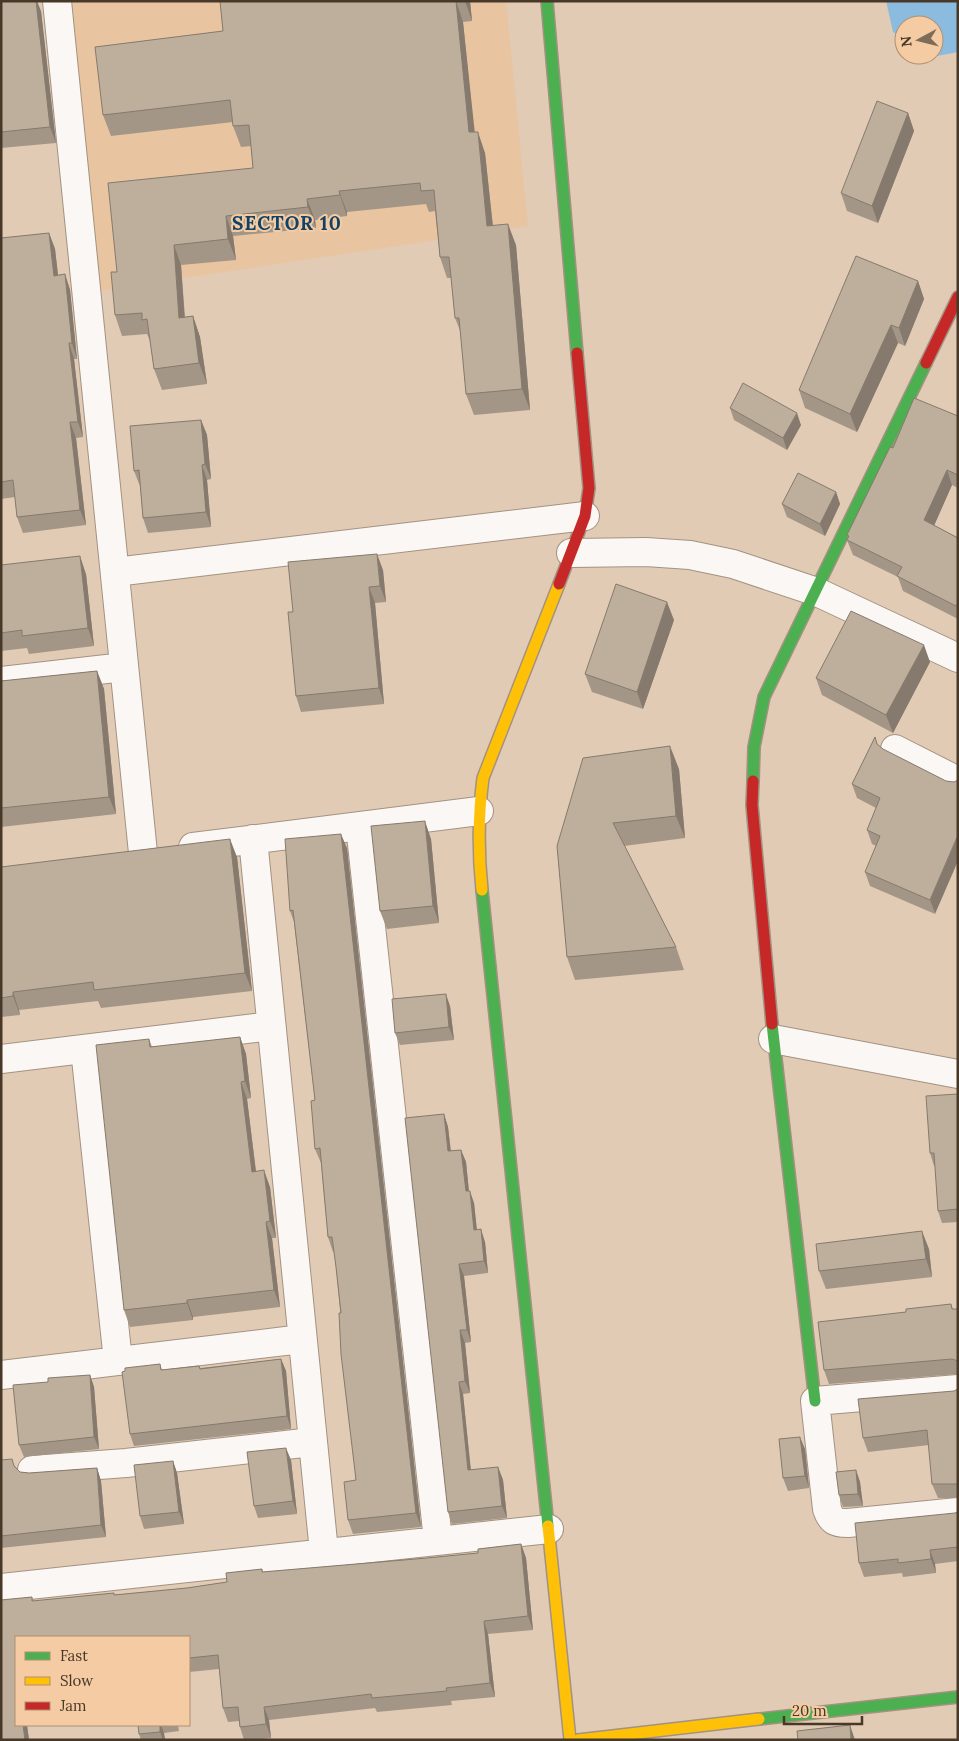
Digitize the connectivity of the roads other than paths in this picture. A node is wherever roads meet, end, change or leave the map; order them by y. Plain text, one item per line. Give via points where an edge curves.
1 (57, 1) edge
2 (551, 1) edge
3 (548, 2) edge
4 (958, 297) edge
5 (585, 516) junction
6 (571, 553) junction
7 (115, 572) junction
8 (817, 592) junction
9 (958, 658) edge
10 (124, 667) junction
11 (1, 681) edge
12 (895, 749) dead end
13 (958, 781) edge
14 (479, 811) junction
15 (360, 826) junction
16 (253, 839) junction
17 (143, 853) junction
18 (114, 857) edge
19 (271, 1026) junction
20 (773, 1039) junction
21 (84, 1049) junction
22 (1, 1059) edge
23 (958, 1074) edge
24 (302, 1339) junction
25 (118, 1361) junction
26 (1, 1375) edge
27 (958, 1390) edge
28 (815, 1401) junction
29 (312, 1442) junction
30 (32, 1470) dead end
31 (958, 1512) edge
32 (550, 1529) junction
33 (438, 1540) junction
34 (324, 1552) junction
35 (1, 1588) edge
36 (958, 1697) edge
37 (722, 1732) edge
38 (570, 1740) edge
39 (578, 1740) edge

1 - 7 street
2 - 3 street
3 - 5 street via 589,488
4 - 8 street
5 - 6 street
5 - 7 street
6 - 8 street via 690,555 733,564
6 - 14 street via 483,778
7 - 10 street
8 - 9 street
8 - 20 street via 764,698 754,747 752,806
10 - 11 street
10 - 17 street
12 - 13 street
14 - 15 street
14 - 32 street via 479,860
15 - 16 street
15 - 33 street
16 - 17 street
16 - 19 street
17 - 18 street
19 - 21 street
19 - 24 street
20 - 23 street
20 - 28 street
21 - 22 street
21 - 25 street
24 - 25 street
24 - 29 street
25 - 26 street
27 - 28 street
28 - 31 street via 827,1509 836,1523
29 - 30 street
29 - 34 street
32 - 33 street
32 - 38 street
33 - 34 street
34 - 35 street
36 - 37 street
37 - 39 street

